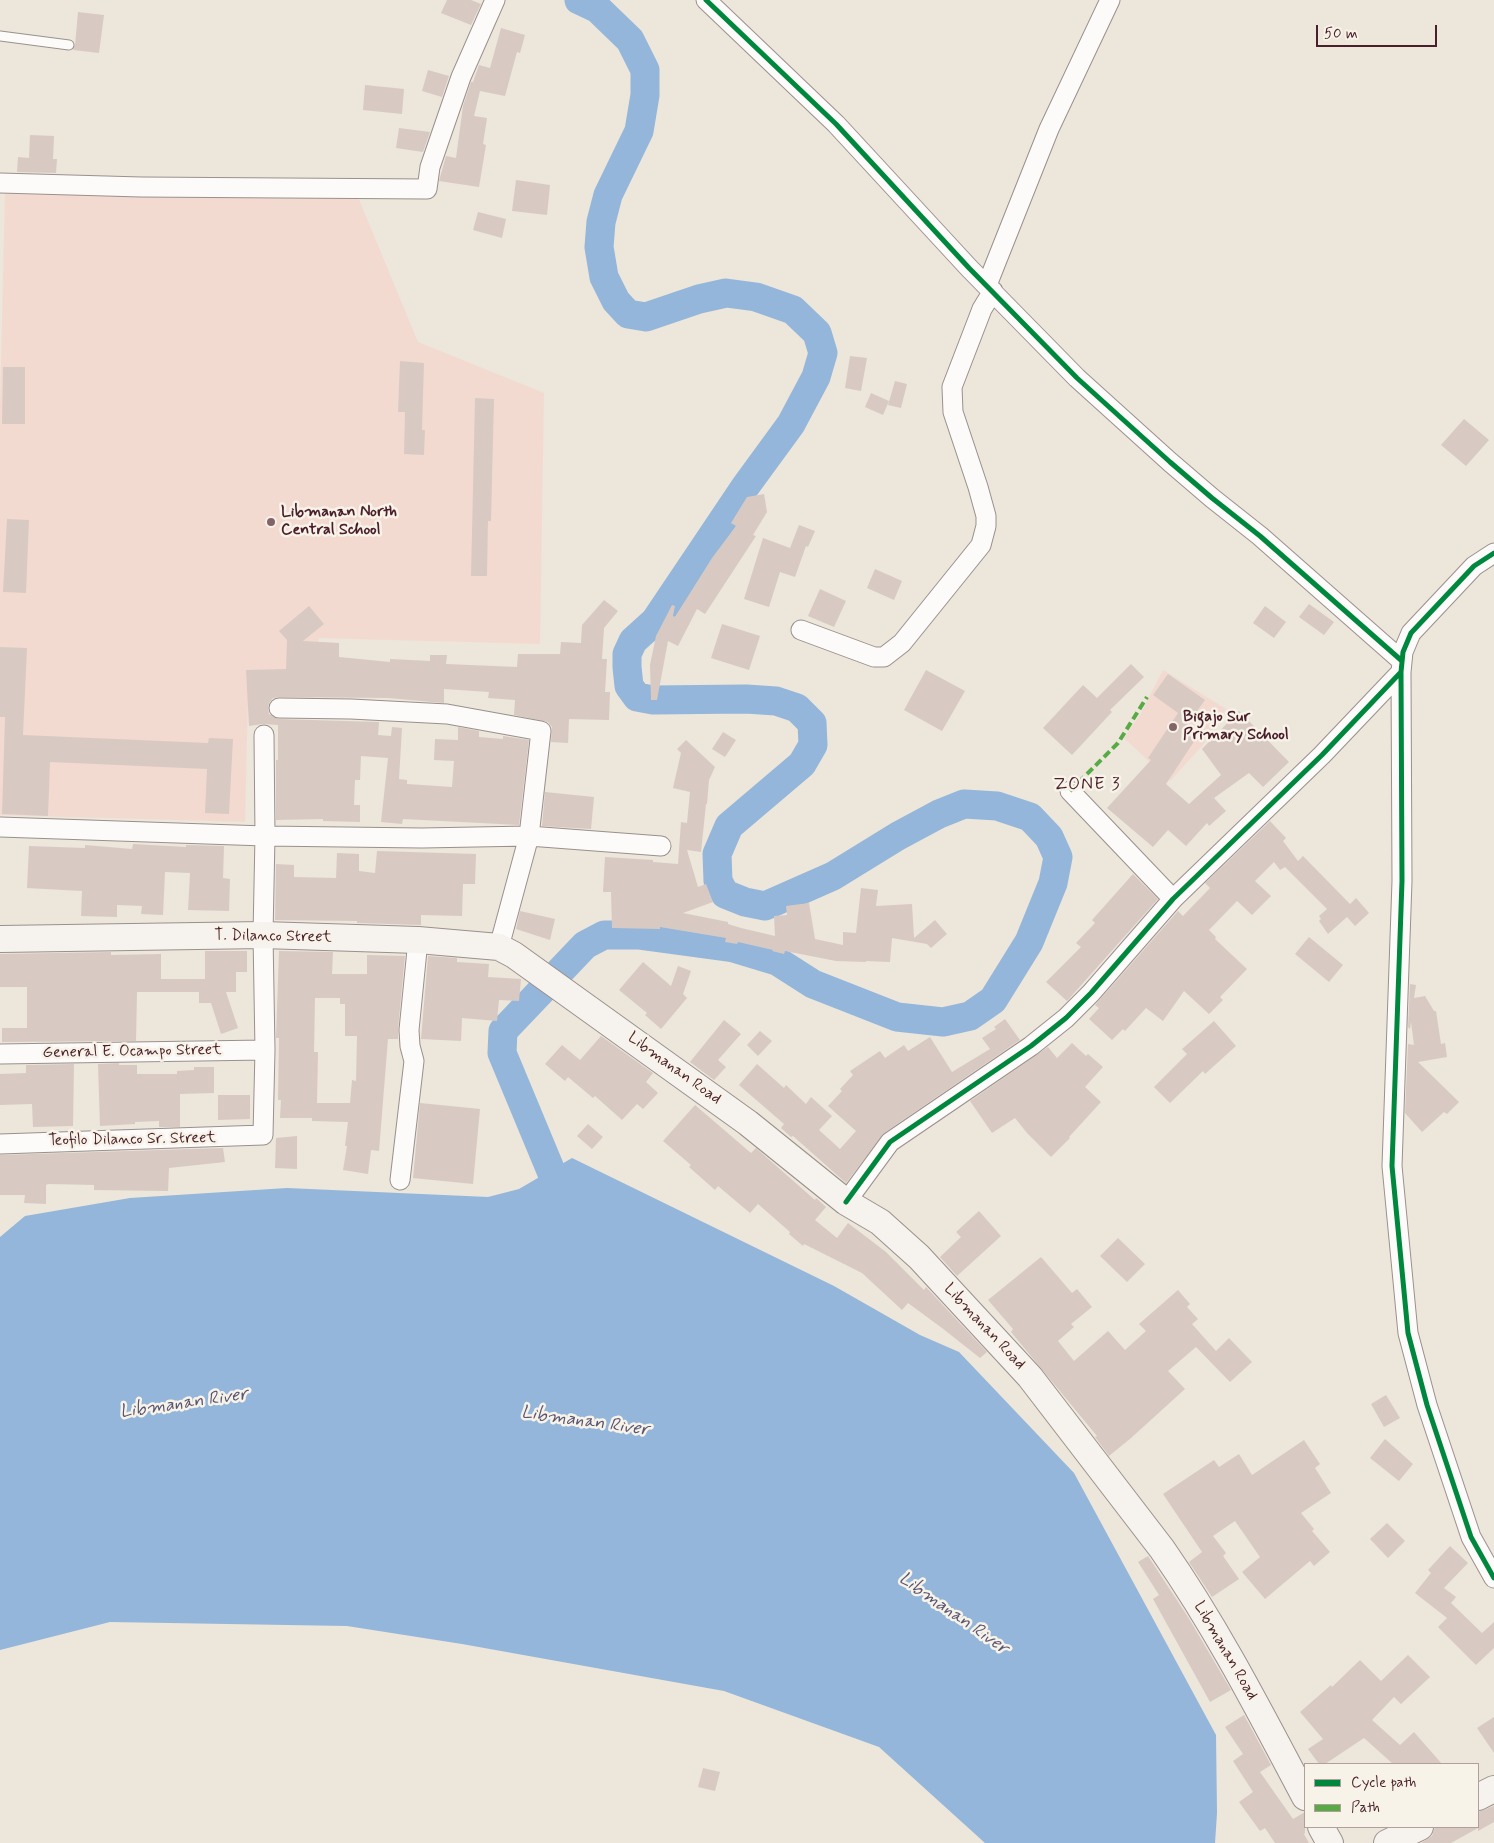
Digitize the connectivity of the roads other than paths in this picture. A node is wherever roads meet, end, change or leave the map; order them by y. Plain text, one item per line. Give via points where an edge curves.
1 (494, 0) edge
2 (706, 0) edge
3 (1110, 0) edge
4 (0, 36) edge
5 (69, 45) dead end
6 (0, 183) edge
7 (990, 288) junction
8 (1494, 553) edge
9 (802, 630) dead end
10 (1401, 667) junction
11 (279, 708) dead end
12 (264, 735) dead end
13 (1070, 791) dead end
14 (0, 828) edge
15 (265, 836) junction
16 (530, 836) junction
17 (660, 846) dead end
18 (1173, 899) junction
19 (263, 935) junction
20 (0, 939) edge
21 (418, 940) junction
22 (500, 947) junction
23 (538, 973) joint
24 (265, 1050) junction
25 (0, 1054) edge
26 (0, 1144) edge
27 (400, 1180) dead end
28 (846, 1202) junction
29 (1494, 1578) edge
30 (1494, 1789) edge
31 (1304, 1795) edge
32 (1479, 1797) edge
33 (1322, 1828) edge
34 (1418, 1828) edge
35 (1330, 1843) edge
36 (1387, 1843) edge

1 - 6 street via 442,130 430,167 427,189 150,188
2 - 7 street via 836,124
3 - 7 street via 1049,129
4 - 5 lane
7 - 9 street via 952,387 953,412 986,516 981,546 902,643 884,657
7 - 10 street via 1122,420 1260,536
8 - 10 street via 1474,566 1411,633
10 - 18 street via 1322,755
10 - 29 street via 1402,881 1392,1166 1408,1333 1426,1406 1471,1537
11 - 16 street via 447,714 541,731
12 - 15 street
13 - 18 street
14 - 15 street
15 - 16 street
15 - 19 street
16 - 17 street
16 - 22 street
18 - 28 street via 1066,1018 1031,1046 890,1142
19 - 20 main road, T. Dilanco Street
19 - 21 main road, T. Dilanco Street
19 - 24 street
21 - 22 main road, T. Dilanco Street
21 - 27 street via 410,1030 414,1061
22 - 23 main road, T. Dilanco Street
23 - 28 main road, Libmanan Road via 748,1123
24 - 25 street, General E. Ocampo Street
24 - 26 street, Teofilo Dilanco Sr. Street via 263,1135
28 - 31 main road, Libmanan Road via 880,1222 920,1257 1030,1377 1098,1464 1195,1598 1232,1659
30 - 32 main road
33 - 35 main road
34 - 36 main road

